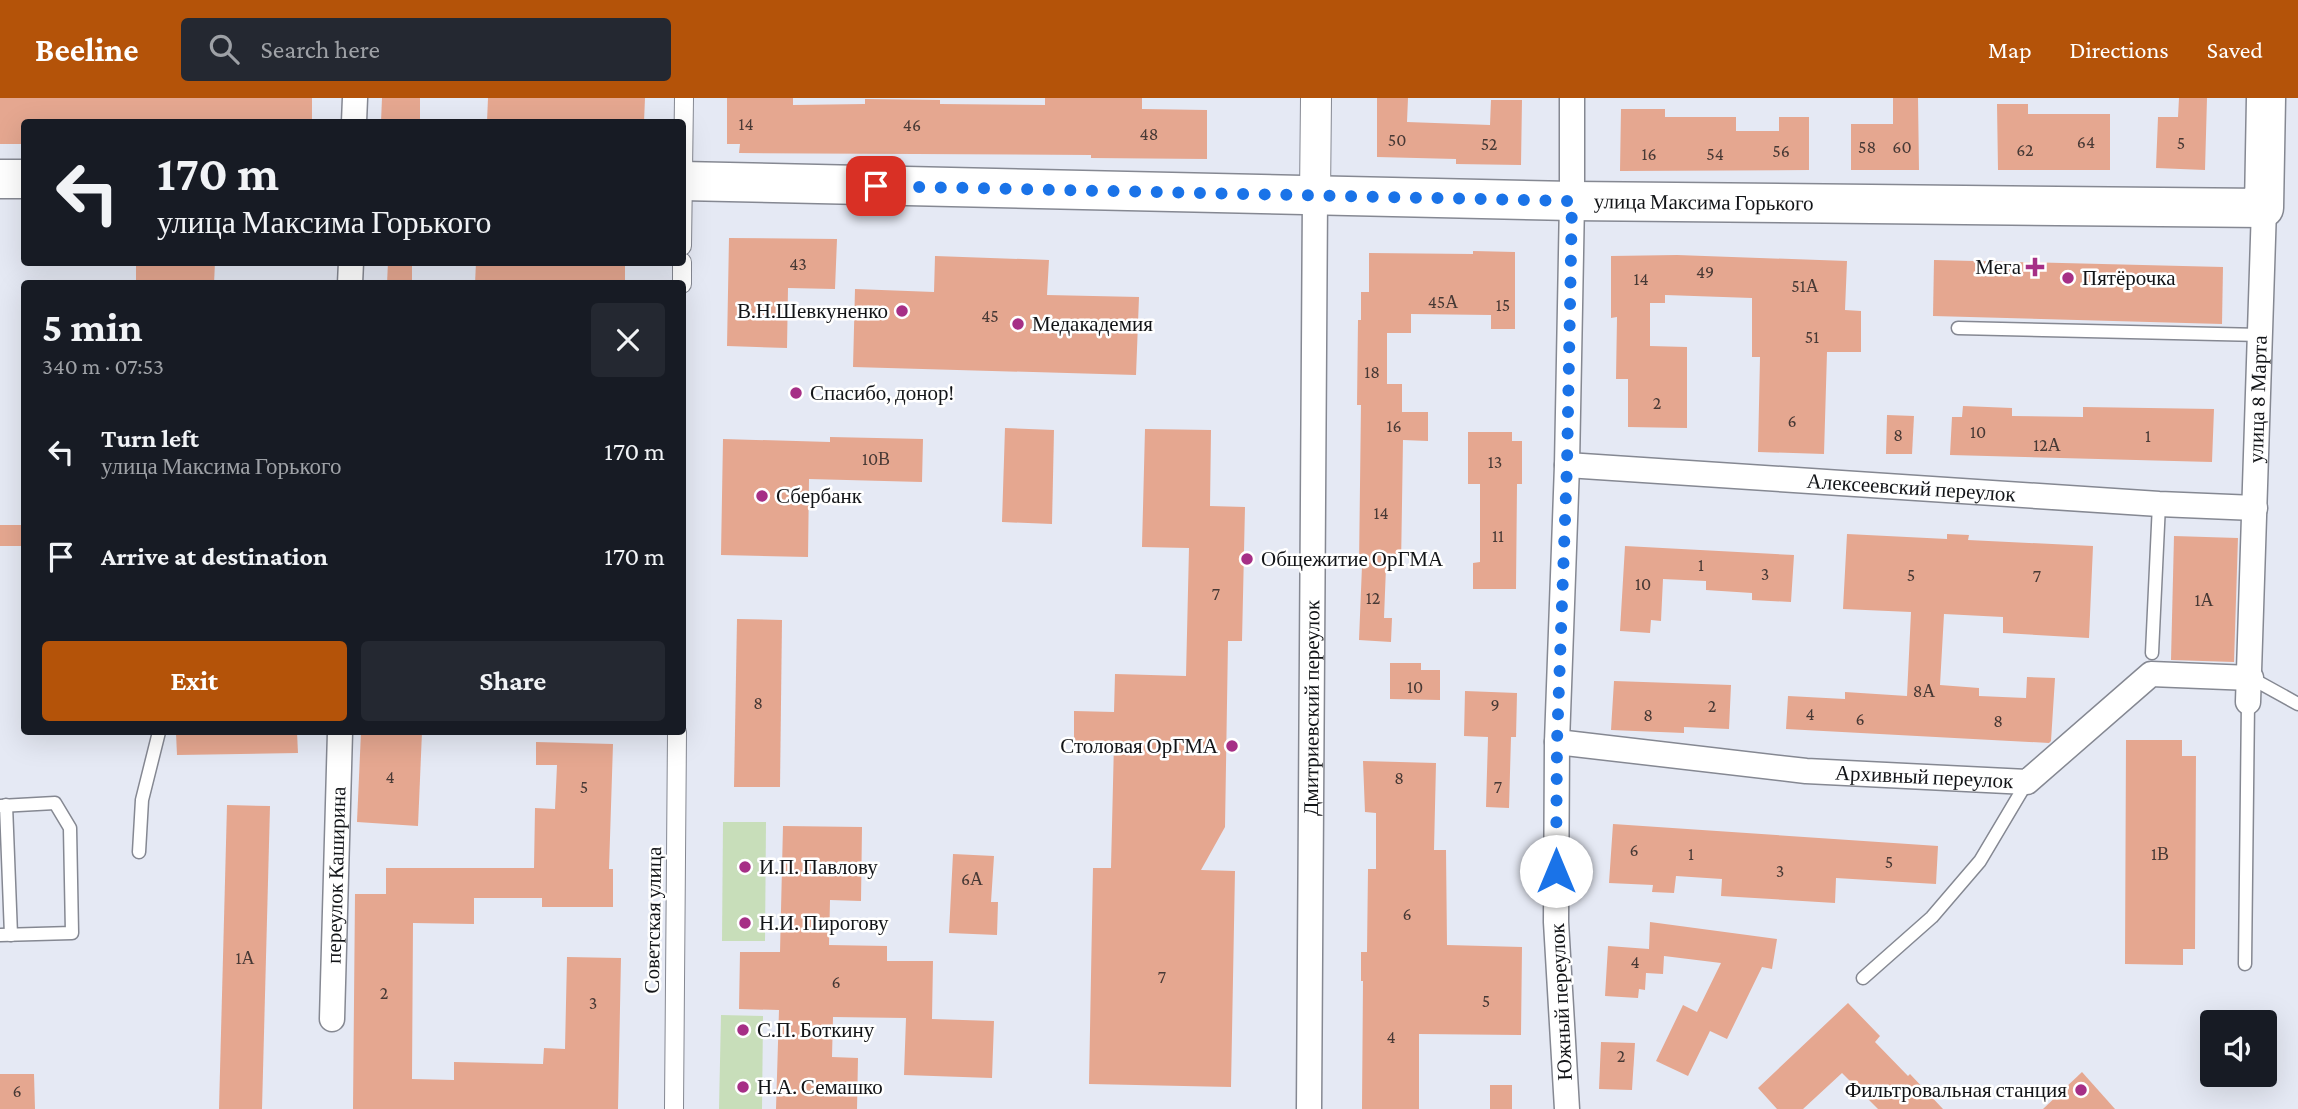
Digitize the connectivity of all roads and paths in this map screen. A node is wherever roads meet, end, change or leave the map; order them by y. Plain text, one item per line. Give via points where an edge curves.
1 (355, 98) edge
2 (684, 98) edge
3 (1317, 98) edge
4 (1572, 98) edge
5 (2266, 98) edge
6 (354, 119) edge
7 (684, 119) edge
8 (0, 179) edge
9 (21, 179) edge
10 (686, 181) edge
11 (1315, 197) junction
12 (1572, 201) junction
13 (2264, 208) junction
14 (1958, 328) dead end
15 (2260, 335) junction
16 (1567, 465) junction
17 (2159, 505) junction
18 (2255, 508) junction
19 (2152, 653) dead end
20 (2250, 690) junction
21 (2298, 704) edge
22 (158, 735) edge
23 (340, 735) edge
24 (677, 735) edge
25 (1557, 742) junction
26 (2027, 782) junction
27 (3, 805) edge
28 (139, 852) dead end
29 (6, 935) edge
30 (2245, 964) dead end
31 (1863, 978) dead end
32 (332, 1018) dead end
33 (674, 1109) edge
34 (1309, 1109) edge
35 (1567, 1109) edge

1 - 6 street
2 - 7 street
3 - 11 street, Дмитриевский переулок
4 - 12 street, Южный переулок
5 - 13 main road, улица 8 Марта
8 - 9 main road
10 - 11 main road, улица Максима Горького
11 - 12 main road, улица Максима Горького
11 - 34 street, Дмитриевский переулок
12 - 13 main road, улица Максима Горького
12 - 16 street, Южный переулок
13 - 15 street, улица 8 Марта
14 - 15 lane
15 - 18 street, улица 8 Марта
16 - 17 street, Алексеевский переулок
16 - 25 street, Южный переулок
17 - 18 street, Алексеевский переулок
17 - 19 lane
18 - 20 street, улица 8 Марта
20 - 21 lane
20 - 26 street, Архивный переулок via 2151,674
20 - 30 lane
22 - 28 lane via 142,800
23 - 32 street, переулок Каширина
24 - 33 street, Советская улица
25 - 26 street, Архивный переулок via 1805,771
25 - 35 street, Южный переулок via 1556,922
26 - 31 lane via 1980,861 1932,917
27 - 29 lane
27 - 29 lane via 55,803 70,828 72,933

